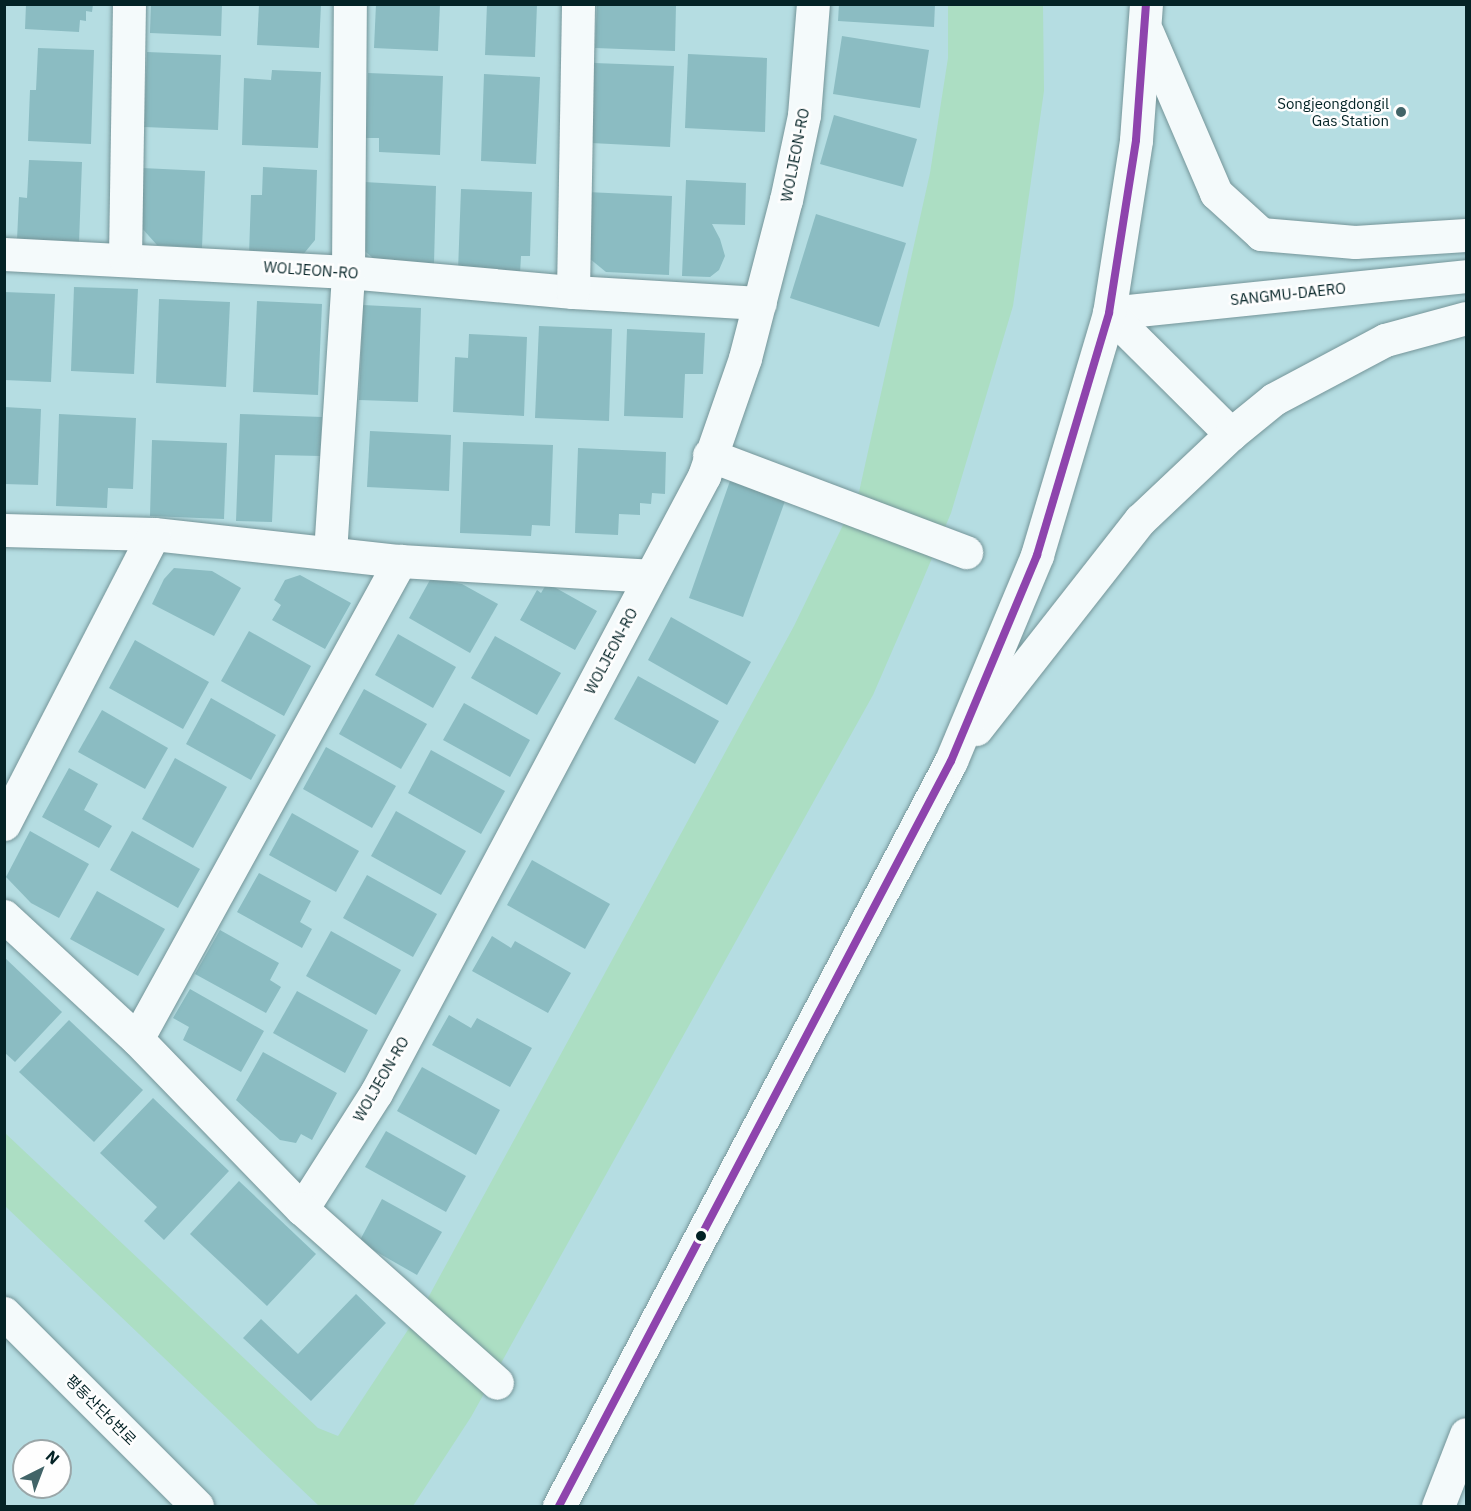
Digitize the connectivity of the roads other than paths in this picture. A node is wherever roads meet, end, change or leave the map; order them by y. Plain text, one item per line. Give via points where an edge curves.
1 (129, 4) edge
2 (350, 4) edge
3 (578, 4) edge
4 (813, 4) edge
5 (1146, 17) edge
6 (1467, 235) edge
7 (4, 254) edge
8 (125, 258) junction
9 (348, 272) junction
10 (1467, 276) edge
11 (573, 292) junction
12 (760, 303) junction
13 (1109, 313) junction
14 (1467, 318) edge
15 (1231, 434) junction
16 (709, 455) junction
17 (4, 530) edge
18 (154, 534) junction
19 (966, 552) dead end
20 (330, 553) junction
21 (400, 561) junction
22 (651, 576) junction
23 (951, 761) junction
24 (4, 824) edge
25 (4, 916) edge
26 (137, 1038) junction
27 (302, 1209) junction
28 (4, 1313) edge
29 (497, 1383) dead end
30 (1467, 1434) edge
31 (198, 1506) edge
32 (559, 1506) edge
33 (1438, 1506) edge

1 - 8 street
2 - 9 street
3 - 11 street
4 - 12 street, WOLJEON-RO via 804,115
5 - 6 street via 1216,194 1261,234 1355,242
5 - 13 street via 1136,140
7 - 8 street, WOLJEON-RO
8 - 9 street, WOLJEON-RO
9 - 11 street, WOLJEON-RO
9 - 20 street
10 - 13 street, SANGMU-DAERO
11 - 12 street, WOLJEON-RO
12 - 16 street, WOLJEON-RO via 745,358
13 - 15 street
13 - 23 street via 1037,555
14 - 15 street via 1385,340 1274,399
15 - 23 street via 1140,520
16 - 19 street
16 - 22 street, WOLJEON-RO via 704,476
17 - 18 street
18 - 20 street
18 - 24 street
20 - 21 street
21 - 22 street
21 - 26 street
22 - 27 street, WOLJEON-RO via 376,1093
23 - 32 street
25 - 26 street
26 - 27 street
27 - 29 street
28 - 31 street, 평동산단6번로
30 - 33 street

